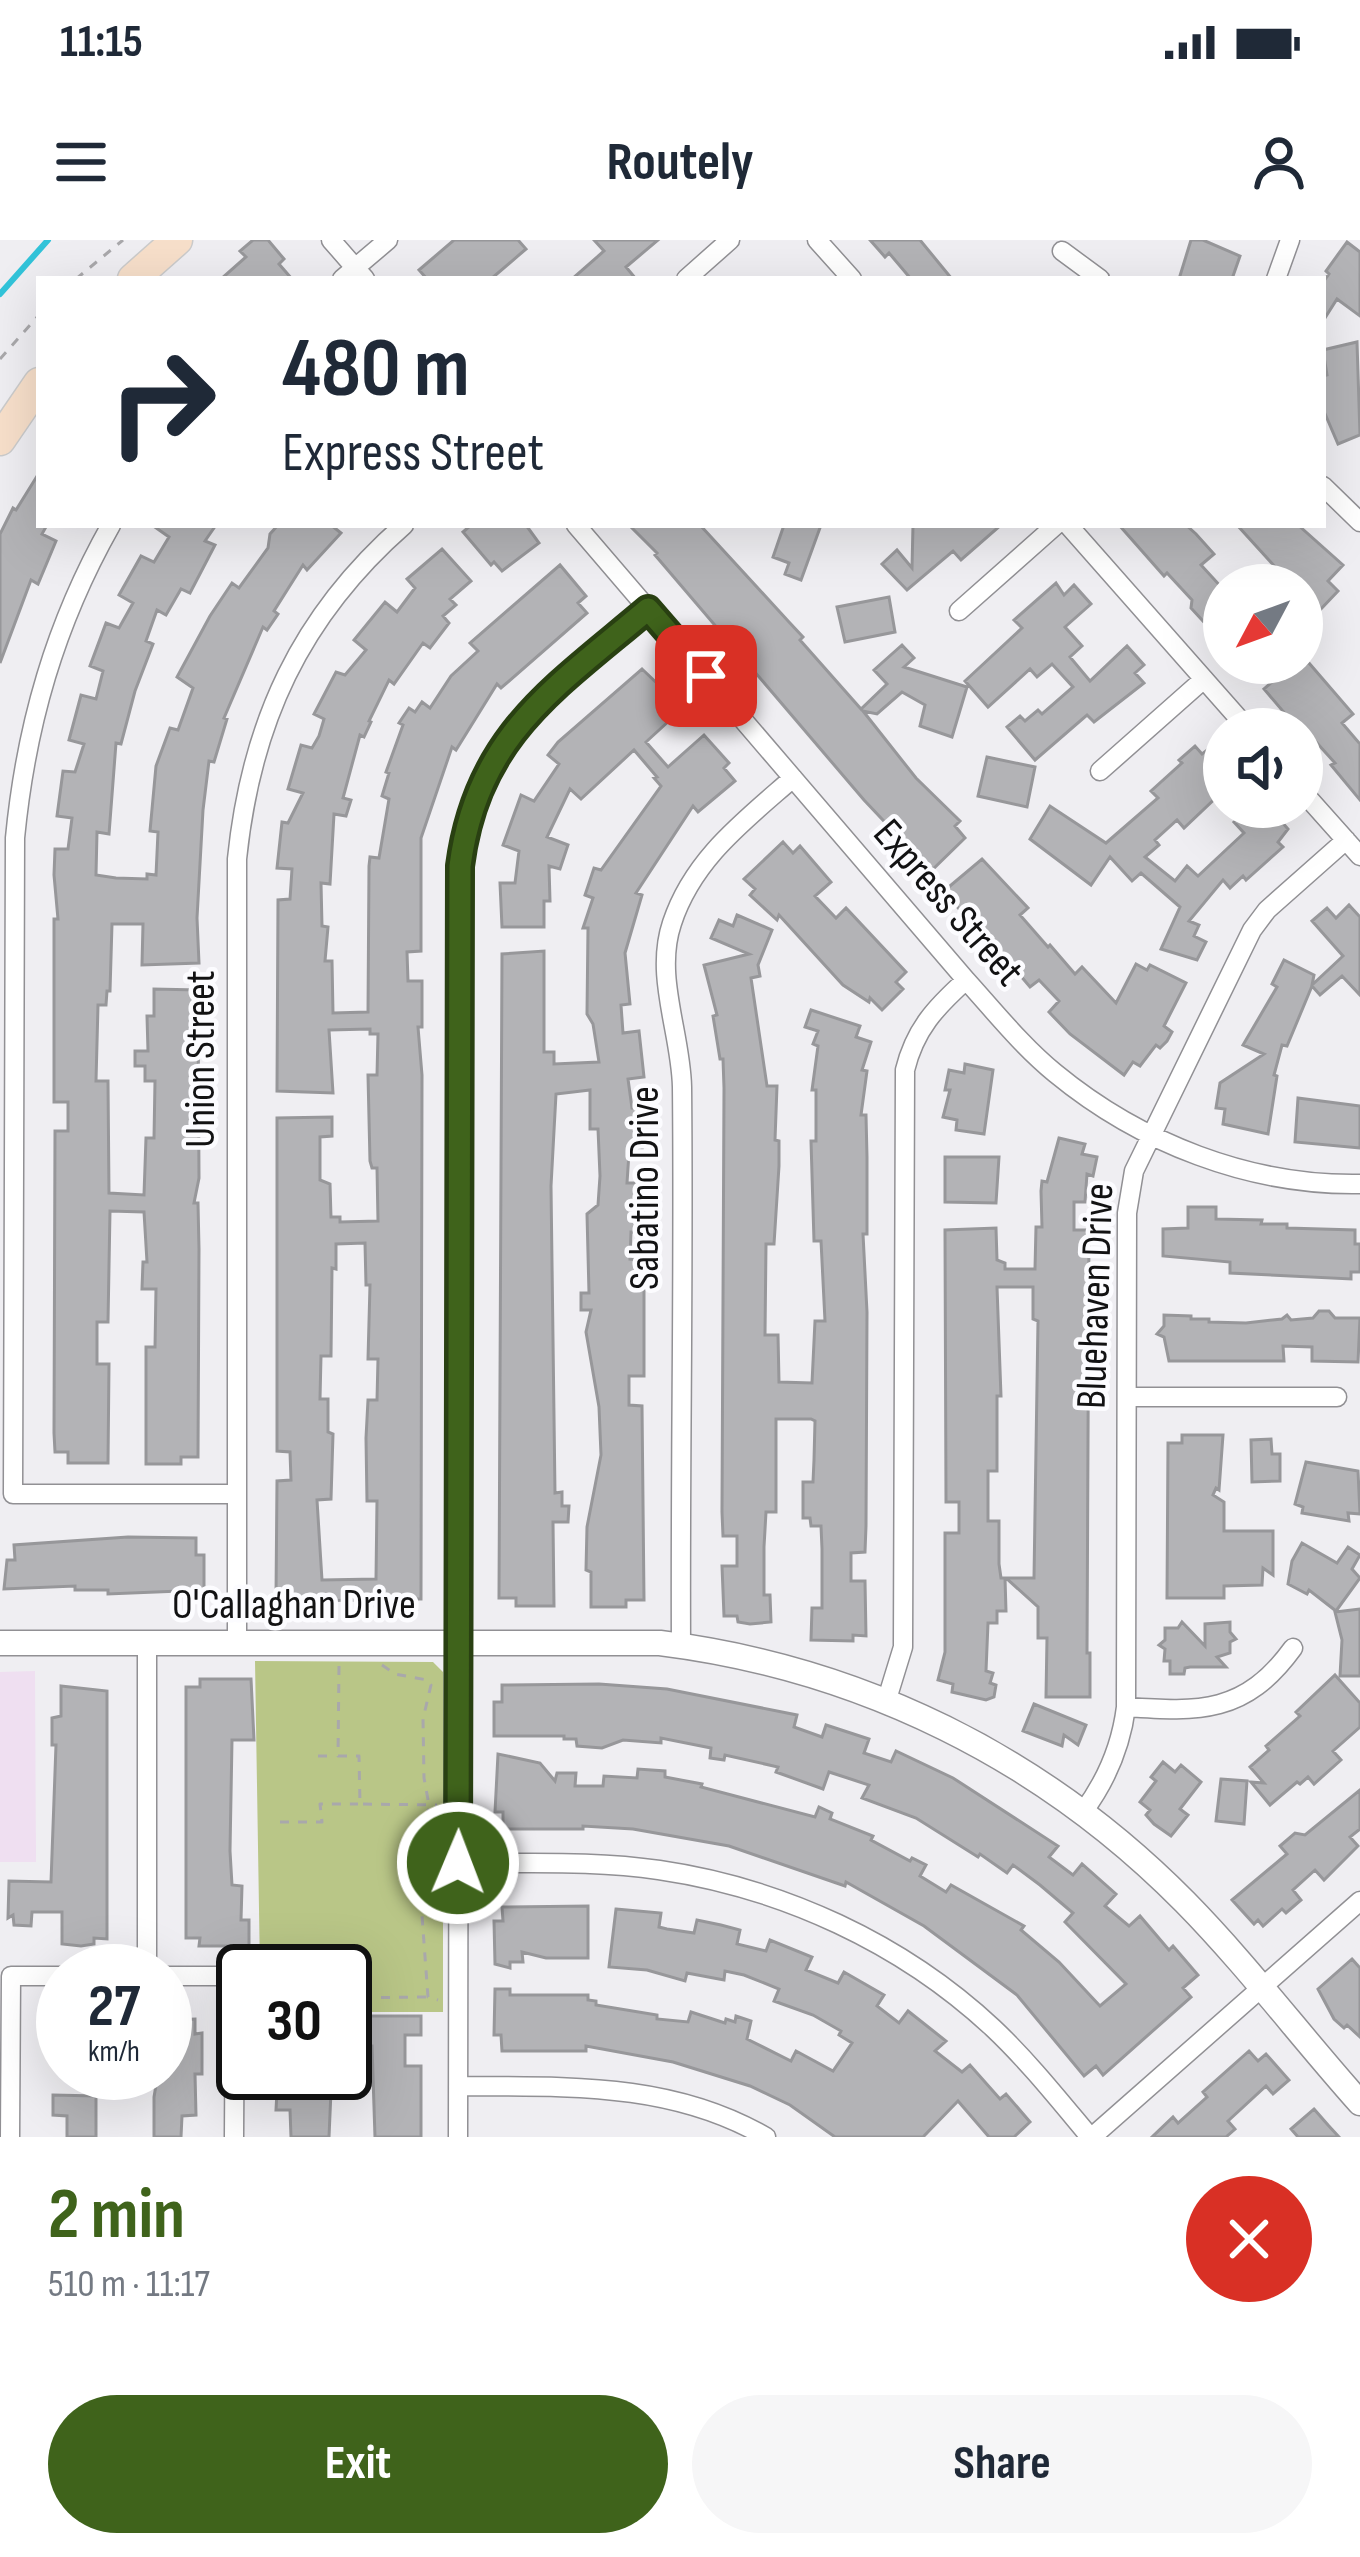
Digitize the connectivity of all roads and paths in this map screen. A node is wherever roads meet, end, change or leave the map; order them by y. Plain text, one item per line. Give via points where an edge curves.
1 (123, 240) edge
2 (177, 240) edge
3 (331, 240) edge
4 (388, 240) edge
5 (730, 240) edge
6 (818, 240) edge
7 (1290, 240) edge
8 (1062, 251) dead end
9 (354, 275) edge
10 (80, 276) edge
11 (136, 276) edge
12 (689, 276) edge
13 (849, 276) edge
14 (1096, 276) edge
15 (1277, 276) edge
16 (36, 318) edge
17 (0, 359) edge
18 (36, 387) edge
19 (0, 440) edge
20 (1326, 489) edge
21 (1360, 521) edge
22 (108, 528) edge
23 (401, 528) edge
24 (579, 528) edge
25 (1053, 528) edge
26 (1071, 528) edge
27 (648, 609) junction
28 (959, 611) dead end
29 (1203, 679) edge
30 (1203, 681) edge
31 (1208, 684) edge
32 (1229, 708) edge
33 (1100, 771) dead end
34 (793, 778) junction
35 (1323, 814) edge
36 (1346, 840) junction
37 (1360, 856) edge
38 (966, 980) junction
39 (1151, 1136) junction
40 (1360, 1184) edge
41 (1127, 1397) junction
42 (1337, 1397) dead end
43 (236, 1494) junction
44 (237, 1642) junction
45 (0, 1643) edge
46 (148, 1644) junction
47 (460, 1644) junction
48 (681, 1646) junction
49 (1293, 1648) dead end
50 (340, 1664) dead end
51 (381, 1664) dead end
52 (887, 1700) junction
53 (1126, 1707) junction
54 (318, 1756) dead end
55 (338, 1756) junction
56 (359, 1804) junction
57 (430, 1805) junction
58 (441, 1805) dead end
59 (1083, 1812) junction
60 (280, 1822) dead end
61 (458, 1863) junction
62 (1360, 1900) edge
63 (147, 1944) edge
64 (36, 1976) edge
65 (192, 1976) edge
66 (1261, 1990) junction
67 (428, 1997) junction
68 (372, 1998) edge
69 (441, 2001) dead end
70 (458, 2086) junction
71 (1360, 2103) edge
72 (10, 2137) edge
73 (234, 2137) edge
74 (458, 2137) edge
75 (766, 2137) edge
76 (1091, 2137) edge

1 - 10 path
2 - 11 main road
3 - 9 street
4 - 9 street
5 - 12 street
6 - 13 street
7 - 15 street
8 - 14 street
16 - 17 path
18 - 19 main road
20 - 21 street
22 - 43 street via 51,655 31,725 15,838 13,1494
23 - 43 street, Union Street via 307,636 265,721 242,808
24 - 27 street, Express Street
25 - 28 street
26 - 29 street
27 - 34 street, Express Street
27 - 47 street via 514,730 486,772 464,833
30 - 33 street
31 - 32 street
34 - 38 street, Express Street
34 - 48 street, Sabatino Drive via 702,864 667,943 682,1081
35 - 36 street
36 - 37 street
36 - 39 street, Bluehaven Drive via 1252,930
38 - 39 street, Express Street via 1054,1072
38 - 52 street via 918,1030 905,1070 903,1647
39 - 40 street, Express Street via 1242,1169
39 - 41 street, Bluehaven Drive via 1129,1192
41 - 42 street
41 - 53 street, Bluehaven Drive
43 - 44 street, Union Street
44 - 46 street, O'Callaghan Drive
44 - 47 street, O'Callaghan Drive
45 - 46 street, O'Callaghan Drive
46 - 63 street
47 - 48 street, O'Callaghan Drive
47 - 61 street
48 - 52 street, O'Callaghan Drive via 768,1661
49 - 53 street via 1236,1700 1188,1711
50 - 55 path
51 - 57 path via 431,1685 423,1719
52 - 59 street, O'Callaghan Drive via 983,1745
53 - 59 street, Bluehaven Drive via 1102,1786
54 - 55 path
55 - 56 path via 359,1756
56 - 57 path
56 - 60 path via 320,1804 322,1822
57 - 58 path
57 - 67 path via 422,1916
59 - 66 street, O'Callaghan Drive via 1187,1904
61 - 70 street
61 - 76 street via 657,1869 808,1910 951,1992
62 - 66 street
64 - 72 street via 10,1976
65 - 73 street via 235,1976
66 - 71 street, O'Callaghan Drive
66 - 76 street
67 - 68 path
67 - 69 path
70 - 74 street
70 - 75 street via 637,2092

